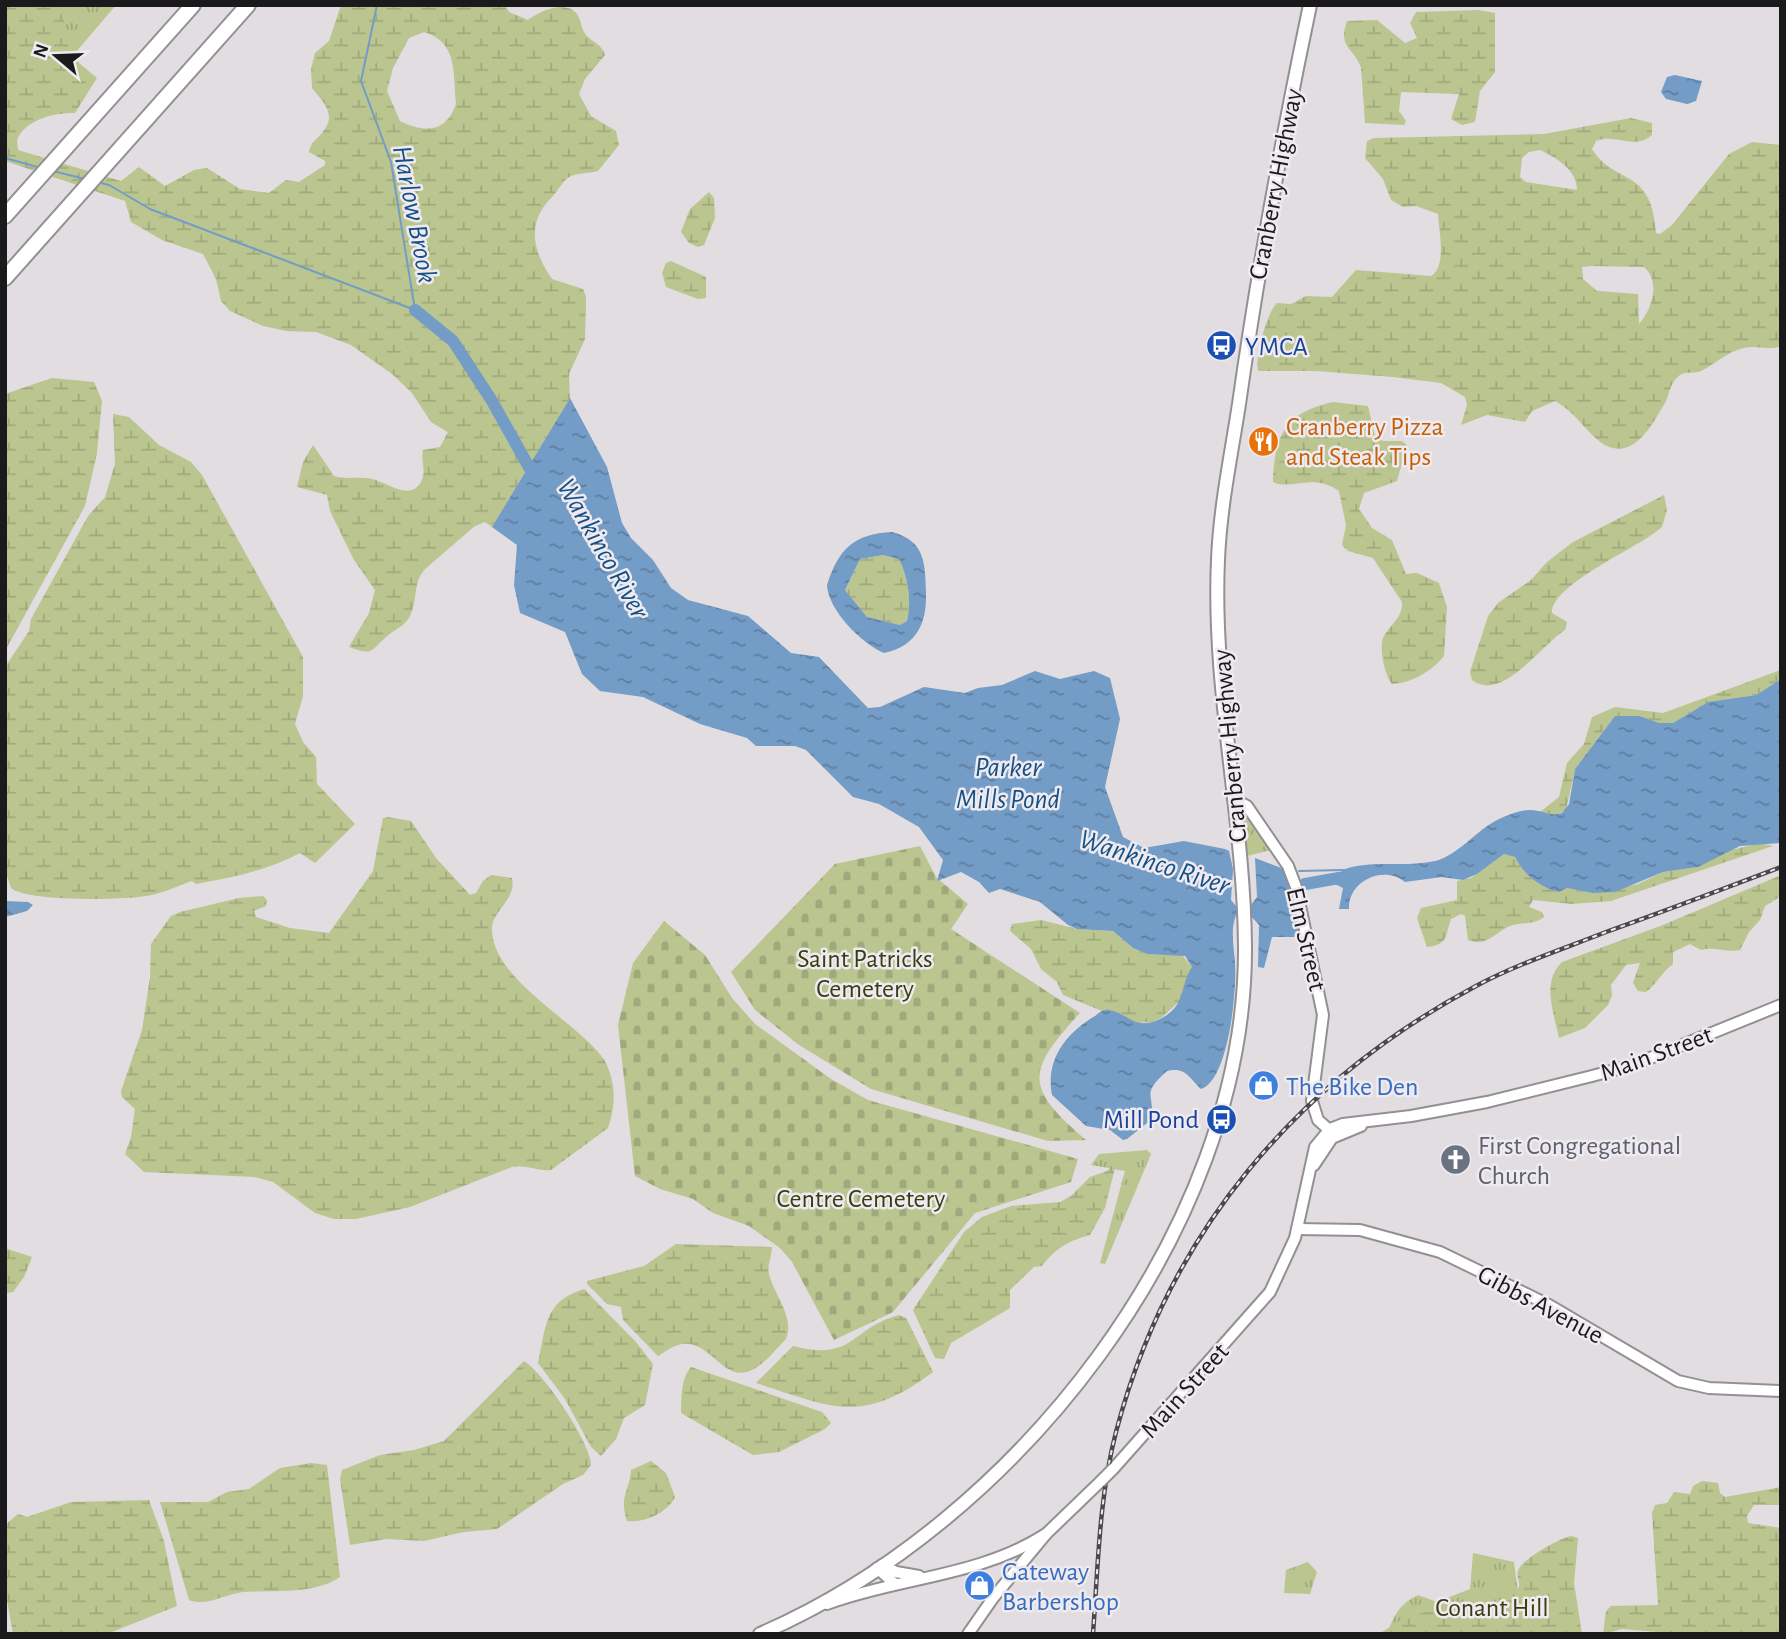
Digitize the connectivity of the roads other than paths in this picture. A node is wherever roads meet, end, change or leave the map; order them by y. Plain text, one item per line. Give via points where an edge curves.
1 (192, 5) edge
2 (248, 5) edge
3 (1310, 5) edge
4 (5, 216) edge
5 (5, 278) edge
6 (1233, 799) junction
7 (1781, 1005) edge
8 (1331, 1130) junction
9 (1297, 1229) junction
10 (1781, 1391) edge
11 (1046, 1534) junction
12 (1001, 1559) junction
13 (880, 1566) junction
14 (935, 1576) junction
15 (1007, 1580) junction
16 (895, 1584) junction
17 (998, 1591) junction
18 (810, 1610) junction
19 (760, 1634) edge
20 (968, 1634) edge

1 - 4 highway
2 - 5 highway
3 - 6 main road, Cranberry Highway via 1263,236 1219,551 1221,679
6 - 8 main road, Elm Street via 1247,806 1288,866 1296,887 1323,1015 1312,1101 1314,1113
6 - 13 main road, Cranberry Highway via 1244,917 1243,999 1229,1085 1200,1174 1160,1257 1108,1343 1056,1408 1004,1465
7 - 8 main road, Main Street via 1633,1065 1487,1101
8 - 9 main road, Main Street via 1311,1171
9 - 10 main road, Gibbs Avenue via 1360,1230 1440,1252 1549,1305 1678,1381 1709,1388
9 - 11 main road, Main Street, bridge via 1270,1292 1114,1468
11 - 12 main road
11 - 15 main road, Main Street
12 - 14 main road
12 - 15 main road via 1011,1569
12 - 17 main road
13 - 14 main road via 908,1576
13 - 16 main road
13 - 18 main road, Cranberry Highway
14 - 16 main road
15 - 17 main road, Main Street
16 - 18 main road
17 - 20 main road, Main Street
18 - 19 main road, Cranberry Highway

